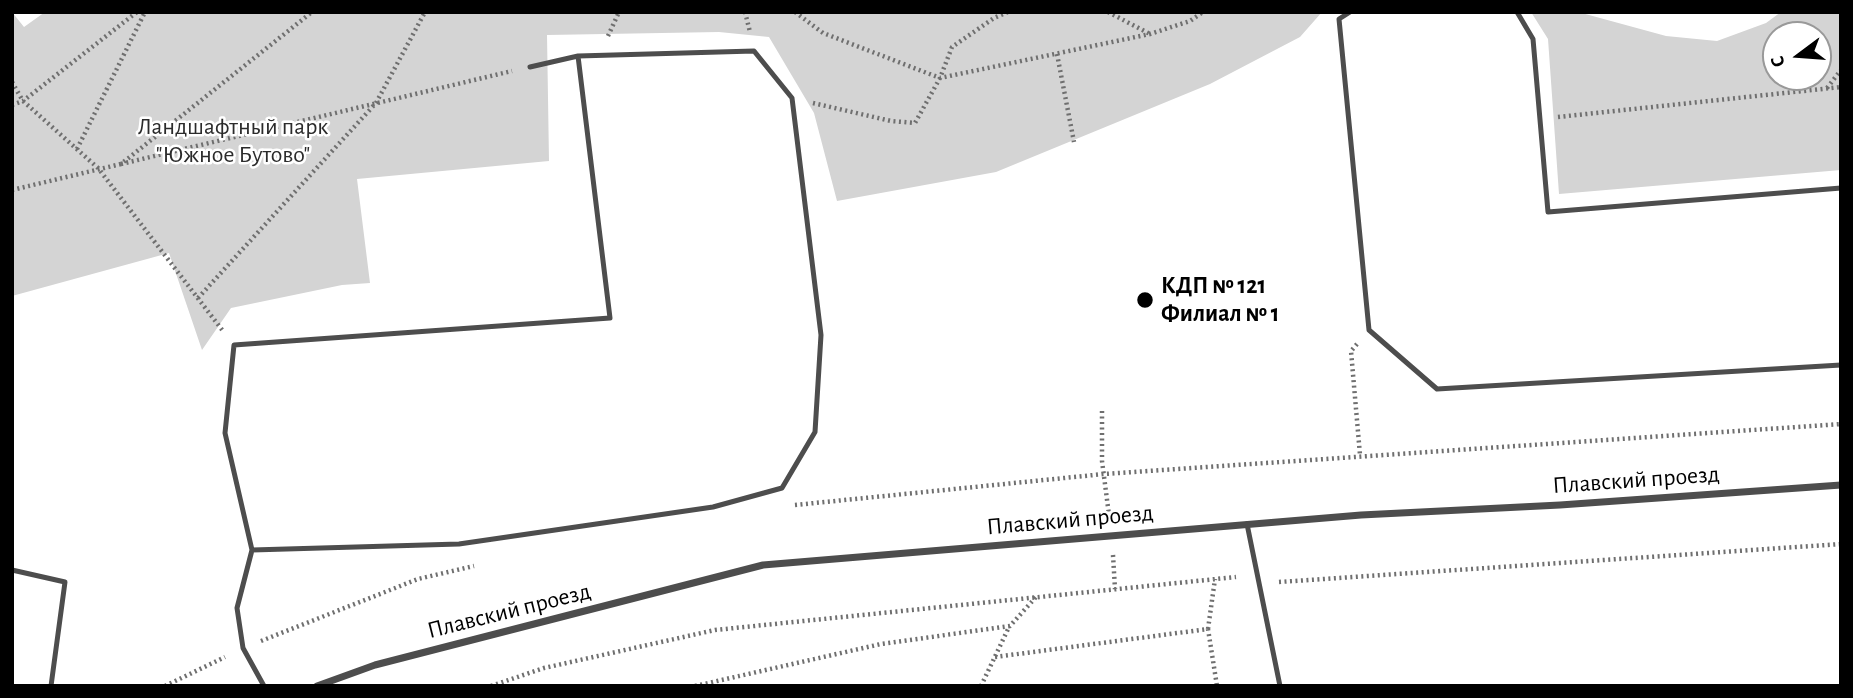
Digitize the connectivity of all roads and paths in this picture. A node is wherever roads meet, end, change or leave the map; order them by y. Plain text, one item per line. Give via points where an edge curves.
1 (137, 12) edge
2 (145, 12) edge
3 (312, 12) edge
4 (425, 12) edge
5 (795, 12) edge
6 (1008, 12) edge
7 (1108, 12) edge
8 (1203, 12) edge
9 (1350, 12) edge
10 (1517, 12) edge
11 (1150, 34) junction
12 (1057, 54) junction
13 (578, 56) junction
14 (530, 67) joint
15 (940, 78) junction
16 (12, 82) edge
17 (1806, 91) edge
18 (792, 98) junction
19 (23, 100) junction
20 (376, 103) junction
21 (12, 106) edge
22 (1540, 118) junction
23 (1074, 142) dead end
24 (77, 149) junction
25 (121, 164) junction
26 (98, 168) junction
27 (1841, 188) edge
28 (12, 190) edge
29 (198, 298) junction
30 (1369, 330) junction
31 (234, 345) junction
32 (1841, 365) edge
33 (1102, 411) dead end
34 (1841, 424) edge
35 (1360, 456) junction
36 (1104, 474) junction
37 (1841, 485) edge
38 (792, 505) dead end
39 (1247, 524) junction
40 (1111, 536) junction
41 (1841, 544) edge
42 (252, 550) junction
43 (485, 564) dead end
44 (12, 570) edge
45 (1257, 574) junction
46 (1215, 579) junction
47 (1115, 589) junction
48 (1036, 597) junction
49 (1010, 626) junction
50 (1208, 629) junction
51 (243, 648) junction
52 (995, 657) junction
53 (51, 686) edge
54 (165, 686) edge
55 (264, 686) edge
56 (317, 686) edge
57 (491, 686) edge
58 (695, 686) edge
59 (981, 686) edge
60 (1217, 686) edge
61 (1280, 686) edge

1 - 19 path
2 - 24 path
3 - 25 path
4 - 20 path
5 - 15 path via 823,33
6 - 15 path via 952,47
7 - 11 path
8 - 11 path via 1191,21
9 - 30 lane via 1339,19
10 - 22 lane via 1533,39
11 - 12 path
12 - 15 path
12 - 23 path
13 - 14 lane
13 - 18 lane via 754,51
13 - 31 lane via 610,318
14 - 20 path
15 - 18 path via 915,123
16 - 19 path
17 - 22 path
18 - 42 lane via 821,335 815,432 782,488 713,507 459,544
19 - 21 path
19 - 24 path
20 - 25 path
20 - 29 path
22 - 27 lane via 1548,212
24 - 26 path
25 - 26 path
26 - 28 path
26 - 29 path
29 - 31 path
30 - 32 lane via 1437,389
30 - 35 path via 1352,352
31 - 42 lane via 225,433
33 - 36 path
34 - 35 path
35 - 36 path
36 - 38 path
36 - 40 path
37 - 39 street, Плавский проезд
39 - 40 street, Плавский проезд
39 - 45 lane
40 - 47 path
40 - 56 street, Плавский проезд via 764,565 375,665
41 - 45 path via 1284,584
42 - 51 lane via 237,608
43 - 51 path via 418,579
44 - 53 lane via 65,582
45 - 46 path
45 - 61 lane
46 - 47 path
46 - 50 path
47 - 48 path
48 - 49 path
48 - 57 path via 715,630 544,668
49 - 52 path
49 - 58 path via 881,644
50 - 52 path
50 - 60 path
51 - 54 path
51 - 55 lane
52 - 59 path

